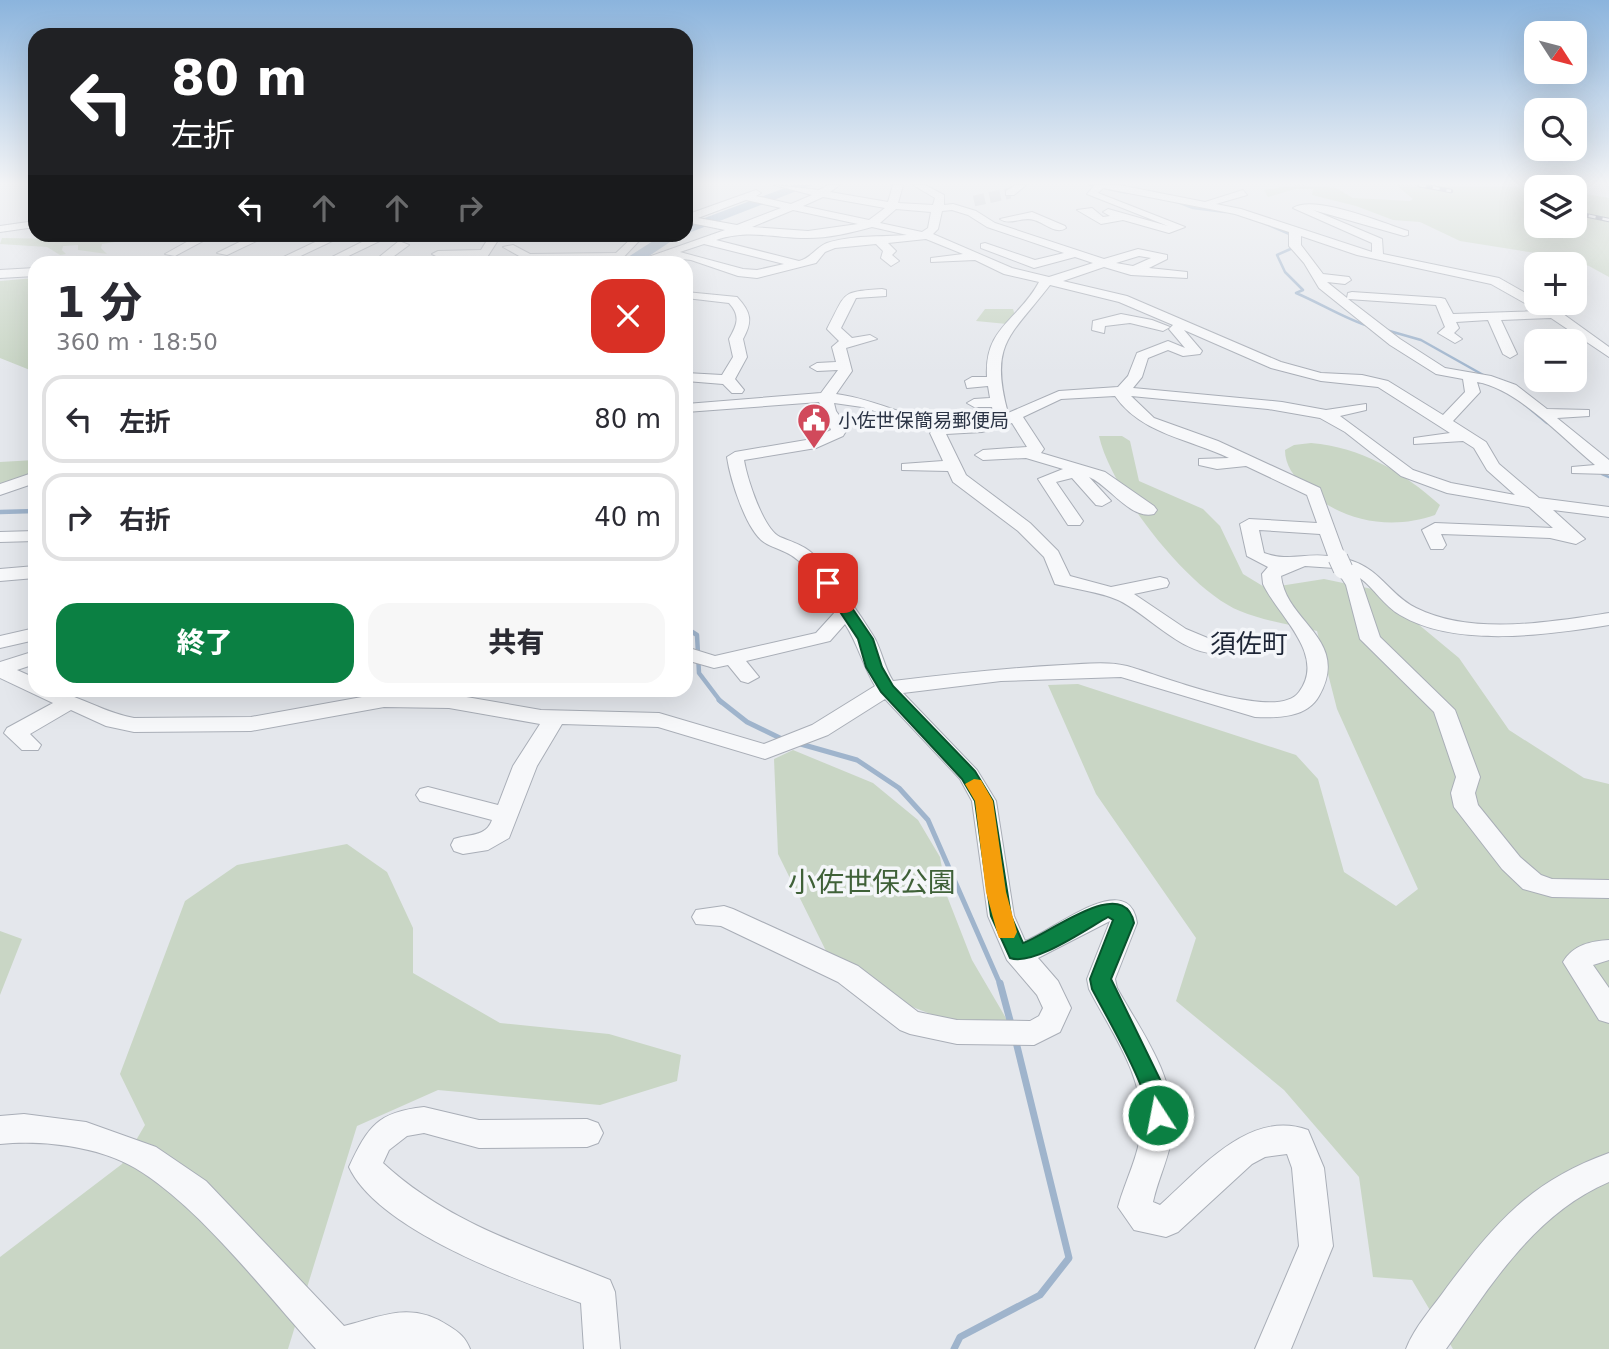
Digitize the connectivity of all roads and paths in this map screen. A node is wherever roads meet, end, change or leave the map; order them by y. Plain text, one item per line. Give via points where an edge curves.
1 (183, 248) edge
2 (234, 248) edge
3 (311, 248) edge
4 (358, 248) edge
5 (684, 248) edge
6 (735, 248) edge
7 (753, 248) edge
8 (789, 248) edge
9 (825, 248) edge
10 (887, 248) edge
11 (960, 248) edge
12 (990, 248) edge
13 (1031, 248) edge
14 (1061, 248) edge
15 (1075, 248) edge
16 (1297, 248) edge
17 (1352, 248) edge
18 (1379, 248) edge
19 (748, 251) junction
20 (1083, 252) junction
21 (223, 253) dead end
22 (1136, 253) junction
23 (171, 254) dead end
24 (438, 254) dead end
25 (665, 254) junction
26 (1008, 255) junction
27 (292, 256) edge
28 (341, 256) edge
29 (460, 256) edge
30 (659, 256) edge
31 (675, 256) edge
32 (978, 256) junction
33 (772, 257) junction
34 (1380, 257) junction
35 (693, 259) edge
36 (941, 261) dead end
37 (891, 262) dead end
38 (712, 263) junction
39 (1102, 263) junction
40 (801, 265) junction
41 (1131, 271) junction
42 (28, 272) edge
43 (0, 274) edge
44 (1183, 275) dead end
45 (1027, 276) junction
46 (1317, 277) junction
47 (1345, 280) dead end
48 (1049, 281) junction
49 (693, 288) edge
50 (882, 293) dead end
51 (693, 296) edge
52 (1352, 296) dead end
53 (1524, 296) edge
54 (1534, 315) edge
55 (1555, 315) edge
56 (1493, 317) junction
57 (1449, 318) junction
58 (1179, 327) junction
59 (1099, 330) dead end
60 (870, 339) dead end
61 (1455, 340) dead end
62 (836, 343) junction
63 (1510, 354) dead end
64 (1609, 354) edge
65 (844, 366) junction
66 (817, 367) dead end
67 (1470, 376) junction
68 (693, 378) edge
69 (727, 380) junction
70 (996, 392) junction
71 (973, 393) dead end
72 (1121, 393) junction
73 (826, 397) junction
74 (747, 402) junction
75 (693, 407) edge
76 (1361, 407) dead end
77 (1584, 413) dead end
78 (1545, 414) junction
79 (1326, 415) junction
80 (1010, 421) junction
81 (1442, 422) junction
82 (944, 427) junction
83 (1465, 436) junction
84 (1420, 441) dead end
85 (1028, 453) junction
86 (983, 455) dead end
87 (1248, 461) junction
88 (1205, 462) dead end
89 (951, 466) junction
90 (908, 467) dead end
91 (1070, 467) junction
92 (1609, 469) edge
93 (1578, 470) dead end
94 (1523, 476) dead end
95 (1504, 478) junction
96 (28, 480) edge
97 (0, 490) edge
98 (1529, 500) junction
99 (1102, 501) dead end
100 (1148, 510) dead end
101 (1609, 512) edge
102 (1074, 521) dead end
103 (1325, 529) junction
104 (28, 536) edge
105 (0, 537) edge
106 (1437, 545) dead end
107 (1280, 565) junction
108 (28, 573) edge
109 (0, 575) edge
110 (1160, 583) dead end
111 (28, 586) edge
112 (0, 588) edge
113 (1112, 592) junction
114 (845, 612) junction
115 (1609, 619) edge
116 (28, 636) edge
117 (0, 642) edge
118 (1215, 648) dead end
119 (695, 656) edge
120 (733, 658) junction
121 (28, 660) edge
122 (0, 670) edge
123 (748, 677) dead end
124 (28, 683) edge
125 (887, 688) junction
126 (58, 697) edge
127 (70, 702) junction
128 (555, 718) junction
129 (30, 745) dead end
130 (428, 794) dead end
131 (505, 815) junction
132 (463, 845) dead end
133 (1609, 889) edge
134 (705, 917) dead end
135 (1609, 950) edge
136 (1017, 953) junction
137 (1609, 1012) edge
138 (0, 1130) edge
139 (587, 1133) dead end
140 (1609, 1167) edge
141 (340, 1348) edge
142 (452, 1349) edge
143 (602, 1349) edge
144 (1273, 1349) edge
145 (1424, 1349) edge

1 - 23 street
2 - 21 street
3 - 27 street
4 - 28 street
5 - 25 street
6 - 19 street
7 - 19 street
8 - 33 street
9 - 40 street
10 - 37 street via 890,251 885,256
11 - 32 street
12 - 26 street
13 - 26 street
14 - 20 street
15 - 20 street
16 - 46 street
17 - 34 street
18 - 34 street
19 - 33 street
19 - 38 street
20 - 22 street via 1116,248
20 - 26 street via 1034,264
20 - 39 street
22 - 39 street
22 - 41 street via 1163,257
24 - 29 street
25 - 30 street
25 - 31 street
26 - 45 street via 992,259 1027,272
32 - 36 street
32 - 45 street
33 - 40 street
34 - 53 street via 1376,268 1455,284 1466,273
35 - 38 street
38 - 40 street via 757,274
38 - 49 street
39 - 41 street
39 - 48 street
41 - 44 street
42 - 43 street
45 - 48 street
46 - 47 street
46 - 67 street via 1434,368
48 - 58 street via 1110,295
48 - 70 street via 998,340 993,358
50 - 62 street via 852,295 837,322 827,324 824,330
51 - 69 street via 728,298 743,311 744,325 736,339 740,357
52 - 57 street via 1441,302
54 - 56 street
55 - 64 street
56 - 57 street
56 - 63 street
57 - 61 street via 1452,328 1445,333
58 - 59 street via 1109,320 1098,324
58 - 72 street via 1195,351 1183,352 1168,345 1142,356 1135,377
58 - 81 street via 1276,365 1321,377 1383,384
60 - 62 street
62 - 65 street
65 - 66 street
65 - 73 street
67 - 78 street via 1511,388
67 - 81 street via 1473,392
68 - 69 street
69 - 74 street
70 - 71 street
70 - 80 street
72 - 79 street via 1280,406
72 - 80 street via 1056,396
72 - 87 street via 1134,411 1156,425
73 - 74 street
73 - 82 street via 869,404
73 - 114 street via 828,411 840,428 830,439 735,457 734,463 761,529 812,563 840,598
74 - 75 street
76 - 79 street
77 - 78 street
78 - 92 street
79 - 98 street via 1348,424 1407,474
80 - 82 street via 970,429
80 - 85 street via 1036,449
81 - 83 street
82 - 89 street via 938,433
83 - 84 street
83 - 95 street via 1485,450
85 - 86 street
85 - 91 street
87 - 88 street
87 - 103 street via 1314,492
89 - 90 street
89 - 113 street via 959,478 1024,527 1052,555 1062,580
91 - 99 street
91 - 100 street via 1077,465 1110,481 1136,507
91 - 102 street via 1067,474 1046,480
92 - 93 street
94 - 95 street
95 - 98 street
96 - 97 street
98 - 101 street
98 - 106 street via 1576,539 1550,533 1435,528 1431,530
103 - 107 street via 1249,524 1256,556
103 - 133 street via 1355,584 1370,639 1444,710 1468,776 1466,807 1532,882 1552,888
104 - 105 street
107 - 115 street via 1318,561 1358,569 1407,611 1446,624 1493,630
107 - 125 street via 1271,574 1272,584 1318,658 1316,681 1307,698 1294,707 1255,710 1149,678 1097,670
108 - 109 street
110 - 113 street
111 - 112 street
113 - 118 street via 1125,596 1179,634
114 - 120 street via 823,637
114 - 125 street via 865,639
116 - 117 street
119 - 120 street
120 - 123 street
121 - 122 street
122 - 124 street
125 - 128 street via 793,742 765,752 659,720
125 - 136 street via 969,775 984,801 1001,916
126 - 127 street
127 - 128 street via 114,721 166,726 251,724 384,700 449,701
127 - 129 street via 15,733
128 - 131 street via 525,766
130 - 131 street
131 - 132 street via 500,832 488,841
134 - 136 street via 724,916 848,974 910,1022 957,1032 1028,1032 1050,1024 1057,1008 1048,989
135 - 137 street via 1593,951 1577,962
136 - 144 street via 1052,940 1104,910 1123,916 1101,979 1158,1100 1157,1131 1135,1207 1146,1219 1166,1221 1214,1174 1259,1143 1297,1140 1308,1168 1316,1246
138 - 141 street via 24,1128 86,1136 145,1157 194,1192
139 - 143 street via 479,1134 424,1120 400,1123 378,1140 365,1167 385,1188 502,1259 597,1292
140 - 145 street via 1564,1188 1521,1224
141 - 142 street via 401,1329 423,1330

